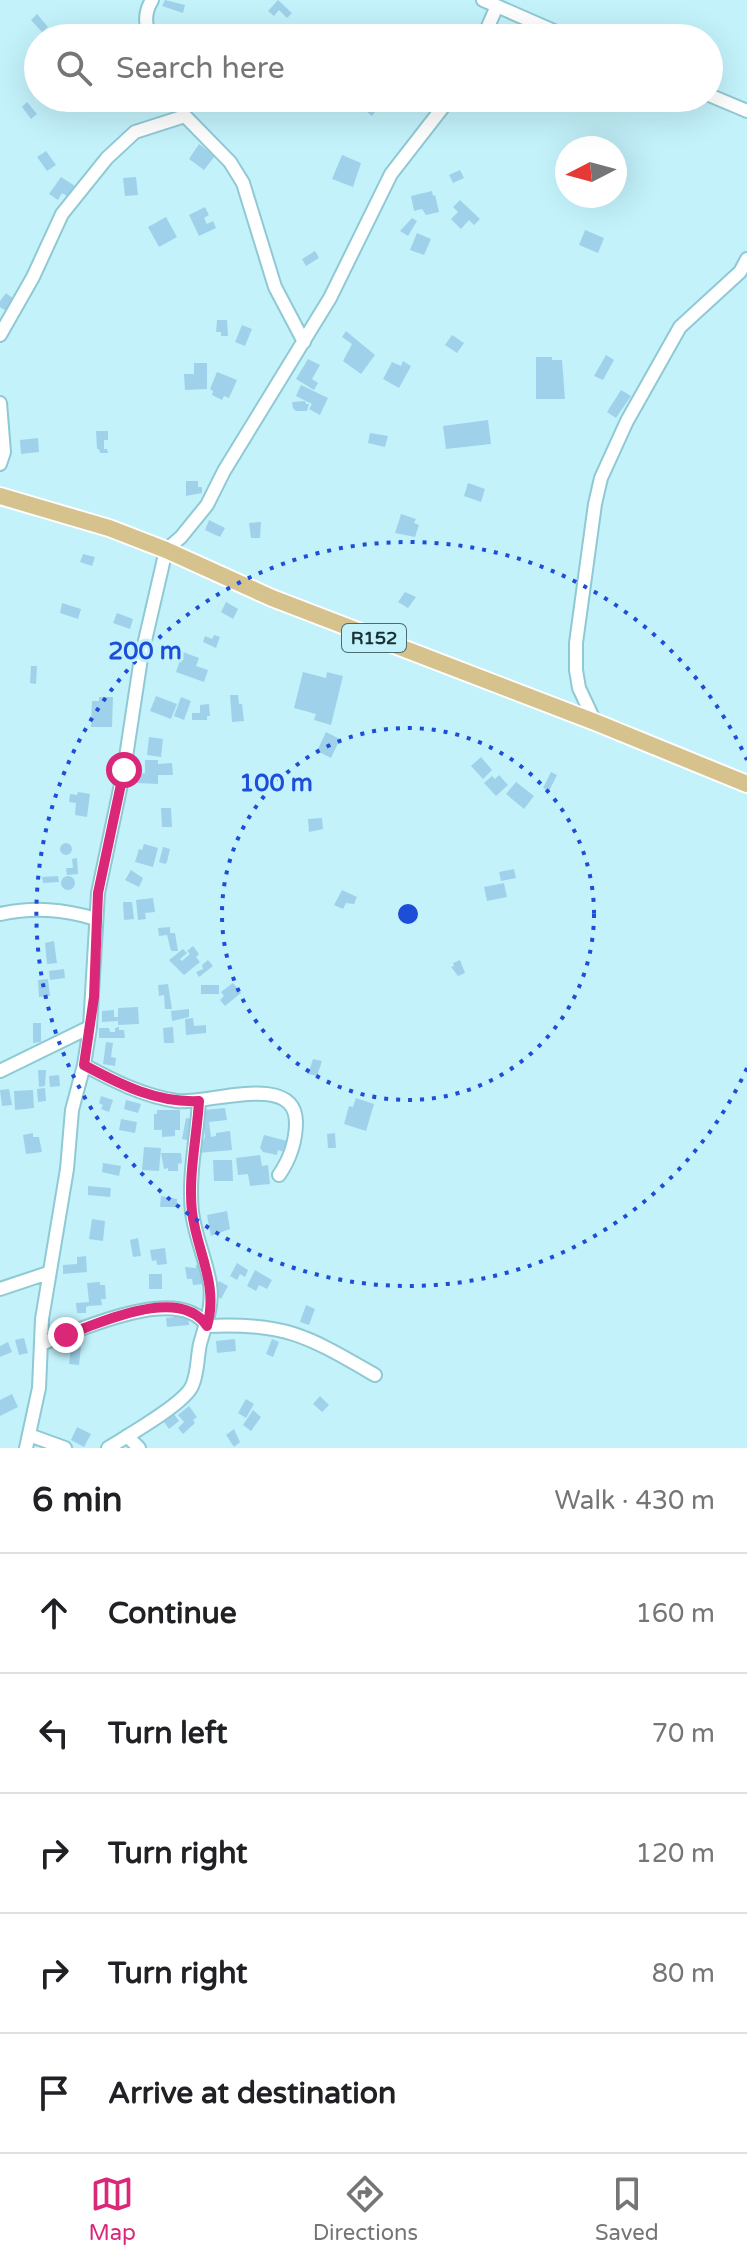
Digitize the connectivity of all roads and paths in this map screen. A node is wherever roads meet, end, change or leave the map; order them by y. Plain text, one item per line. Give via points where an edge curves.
1 (152, 0) edge
2 (483, 0) edge
3 (497, 6) junction
4 (146, 24) edge
5 (489, 24) edge
6 (538, 24) edge
7 (723, 101) edge
8 (747, 111) edge
9 (184, 112) edge
10 (439, 112) edge
11 (185, 116) junction
12 (747, 259) edge
13 (0, 335) edge
14 (304, 342) junction
15 (0, 403) edge
16 (0, 464) edge
17 (0, 496) edge
18 (166, 550) junction
19 (595, 722) junction
20 (747, 784) edge
21 (0, 914) edge
22 (96, 919) junction
23 (90, 1027) junction
24 (84, 1065) junction
25 (0, 1071) edge
26 (199, 1101) junction
27 (279, 1175) dead end
28 (48, 1273) junction
29 (0, 1289) edge
30 (207, 1326) junction
31 (41, 1344) junction
32 (375, 1375) dead end
33 (127, 1436) junction
34 (28, 1442) edge
35 (65, 1448) edge
36 (108, 1448) edge
37 (139, 1448) edge

1 - 4 street
2 - 3 street
3 - 5 street
3 - 6 street
7 - 8 street
9 - 11 street
10 - 14 street via 391,174
11 - 13 street via 135,132 107,158 62,214
11 - 14 street via 243,183 275,287
12 - 19 street via 740,272 680,327 601,478 576,643 579,688
14 - 18 street via 207,505
15 - 16 street
17 - 18 main road, R152
18 - 19 main road, R152 via 272,598
18 - 22 street via 141,658
19 - 20 main road, R152
21 - 22 street via 47,909
22 - 23 street
23 - 24 street
23 - 25 street
24 - 26 street via 142,1093
24 - 28 street via 72,1110
26 - 27 street via 265,1094 287,1100 294,1108 295,1131 292,1152
26 - 30 street via 191,1194 210,1287
28 - 29 street
28 - 31 street
30 - 31 street via 188,1309 156,1308
30 - 32 street via 256,1325 295,1334
30 - 33 street via 187,1394
31 - 34 street
33 - 36 street
33 - 37 street
34 - 35 street

